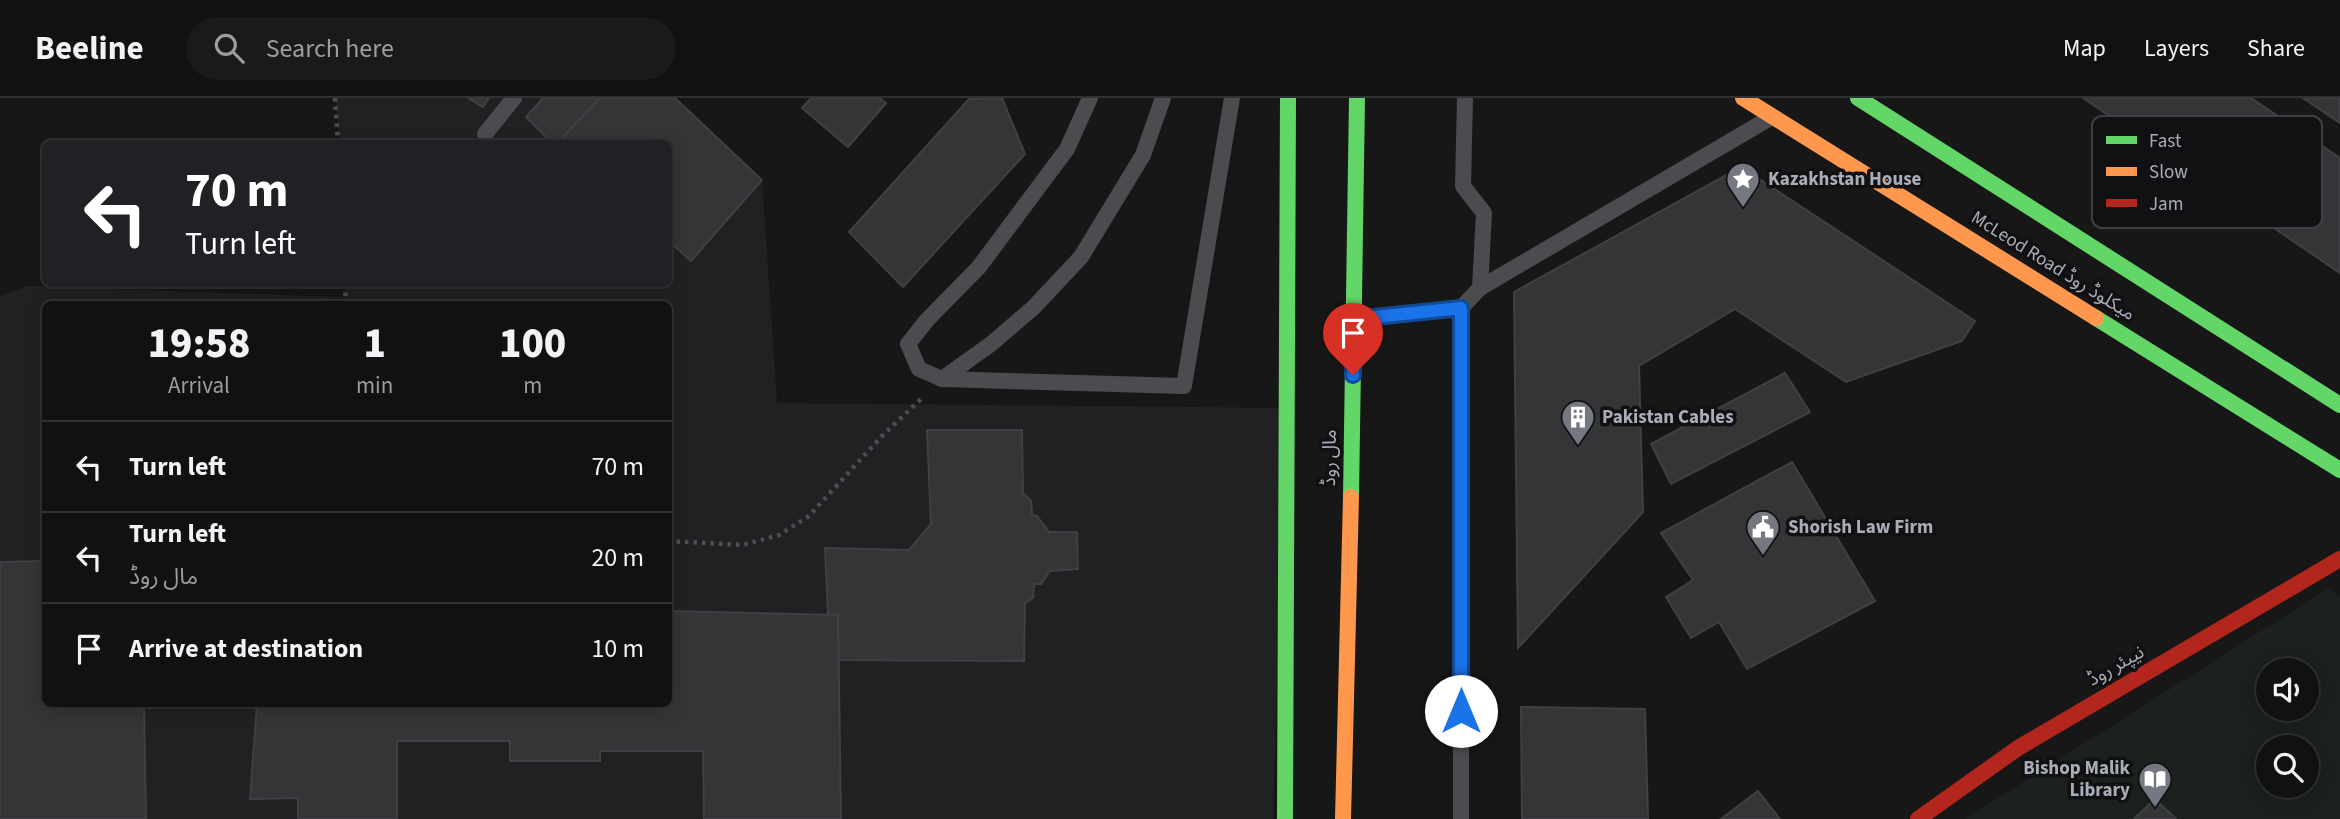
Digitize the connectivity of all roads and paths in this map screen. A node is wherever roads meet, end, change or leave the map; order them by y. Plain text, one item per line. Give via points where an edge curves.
1 (335, 98) edge
2 (514, 98) edge
3 (1090, 98) edge
4 (1163, 98) edge
5 (1232, 98) edge
6 (1288, 98) edge
7 (1357, 98) edge
8 (1465, 98) edge
9 (1743, 98) edge
10 (1858, 98) edge
11 (1772, 116) junction
12 (485, 134) dead end
13 (338, 140) edge
14 (1480, 288) junction
15 (1461, 308) junction
16 (1355, 319) junction
17 (943, 379) junction
18 (2340, 405) edge
19 (2340, 470) edge
20 (672, 541) edge
21 (2340, 559) edge
22 (1285, 819) edge
23 (1343, 819) edge
24 (1461, 819) edge
25 (1918, 819) edge

1 - 13 path
2 - 12 lane
3 - 17 lane via 1067,149 979,267 908,344 919,369
4 - 17 lane via 1143,155 1081,257 1033,308
5 - 17 lane via 1184,386
6 - 22 main road
7 - 16 main road, مال روڈ
8 - 14 lane via 1463,186 1484,212
9 - 11 main road, McLeod Road میکلوڈ روڈ
10 - 18 main road, McLeod Road میکلوڈ روڈ
11 - 14 lane
11 - 19 main road, McLeod Road میکلوڈ روڈ
14 - 15 lane
15 - 16 lane
15 - 24 lane
16 - 23 main road, مال روڈ
17 - 20 path via 882,436 809,516 779,535 743,545
21 - 25 main road, نیپئر روڈ via 2018,748

